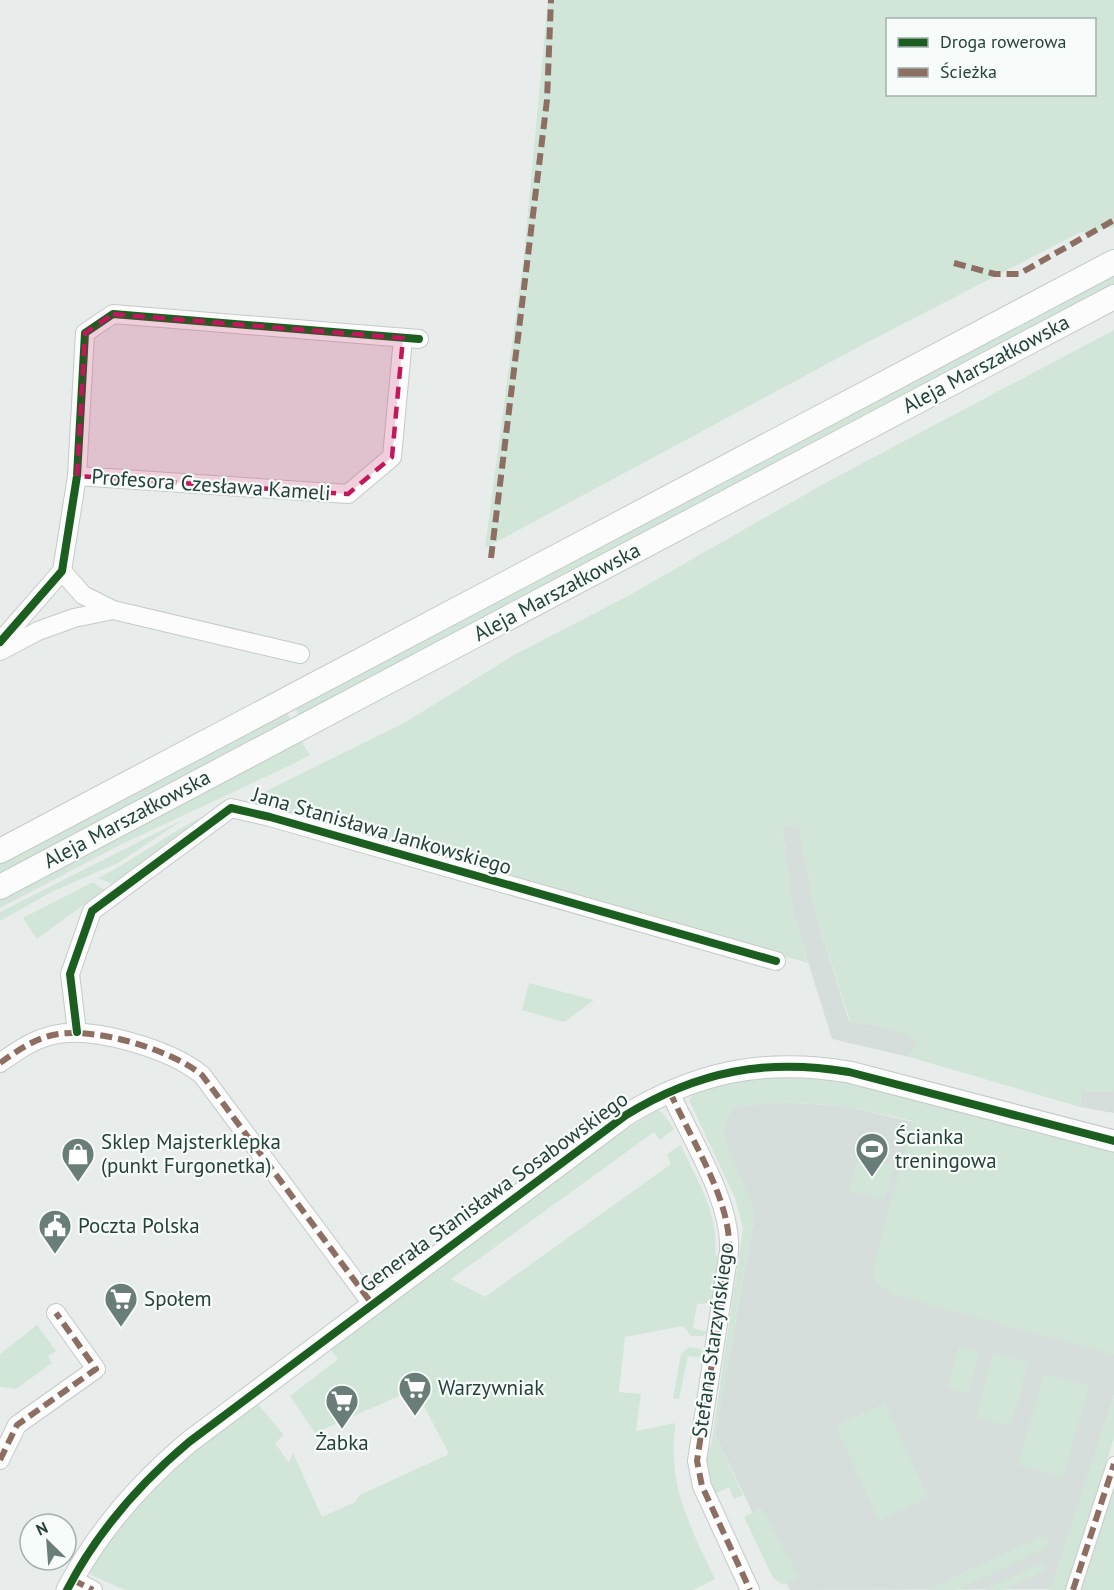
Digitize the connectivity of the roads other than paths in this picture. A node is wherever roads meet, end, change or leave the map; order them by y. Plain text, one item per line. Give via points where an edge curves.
1 (1114, 262) edge
2 (1114, 297) edge
3 (77, 476) junction
4 (62, 571) junction
5 (113, 610) junction
6 (0, 642) edge
7 (0, 651) edge
8 (300, 654) dead end
9 (0, 851) edge
10 (0, 887) edge
11 (776, 961) dead end
12 (76, 1032) junction
13 (0, 1063) edge
14 (670, 1092) junction
15 (1114, 1141) edge
16 (372, 1304) junction
17 (56, 1313) dead end
18 (4, 1438) edge
19 (0, 1460) edge
20 (1114, 1464) edge
21 (70, 1585) edge
22 (93, 1590) edge
23 (750, 1590) edge
24 (1073, 1590) edge

1 - 9 main road, Aleja Marszałkowska
2 - 10 main road, Aleja Marszałkowska
3 - 3 street, Profesora Czesława Kameli via 85,333 112,314 411,338 392,457 348,494
3 - 4 street
4 - 5 street via 83,595
4 - 6 street
5 - 7 street via 38,631
5 - 8 street
11 - 12 street, Jana Stanisława Jankowskiego via 231,808 92,911 70,974
12 - 13 street via 28,1043
12 - 16 street via 158,1049 186,1062 202,1075
14 - 15 street, Generała Stanisława Sosabowskiego via 740,1069 807,1066 849,1072
14 - 16 street, Generała Stanisława Sosabowskiego via 627,1115
14 - 23 street, Stefana Starzyńskiego via 729,1227 729,1251 697,1461 702,1486
16 - 21 street, Generała Stanisława Sosabowskiego via 173,1455 112,1520
17 - 18 street via 96,1369
18 - 19 street
20 - 24 street
21 - 22 street

